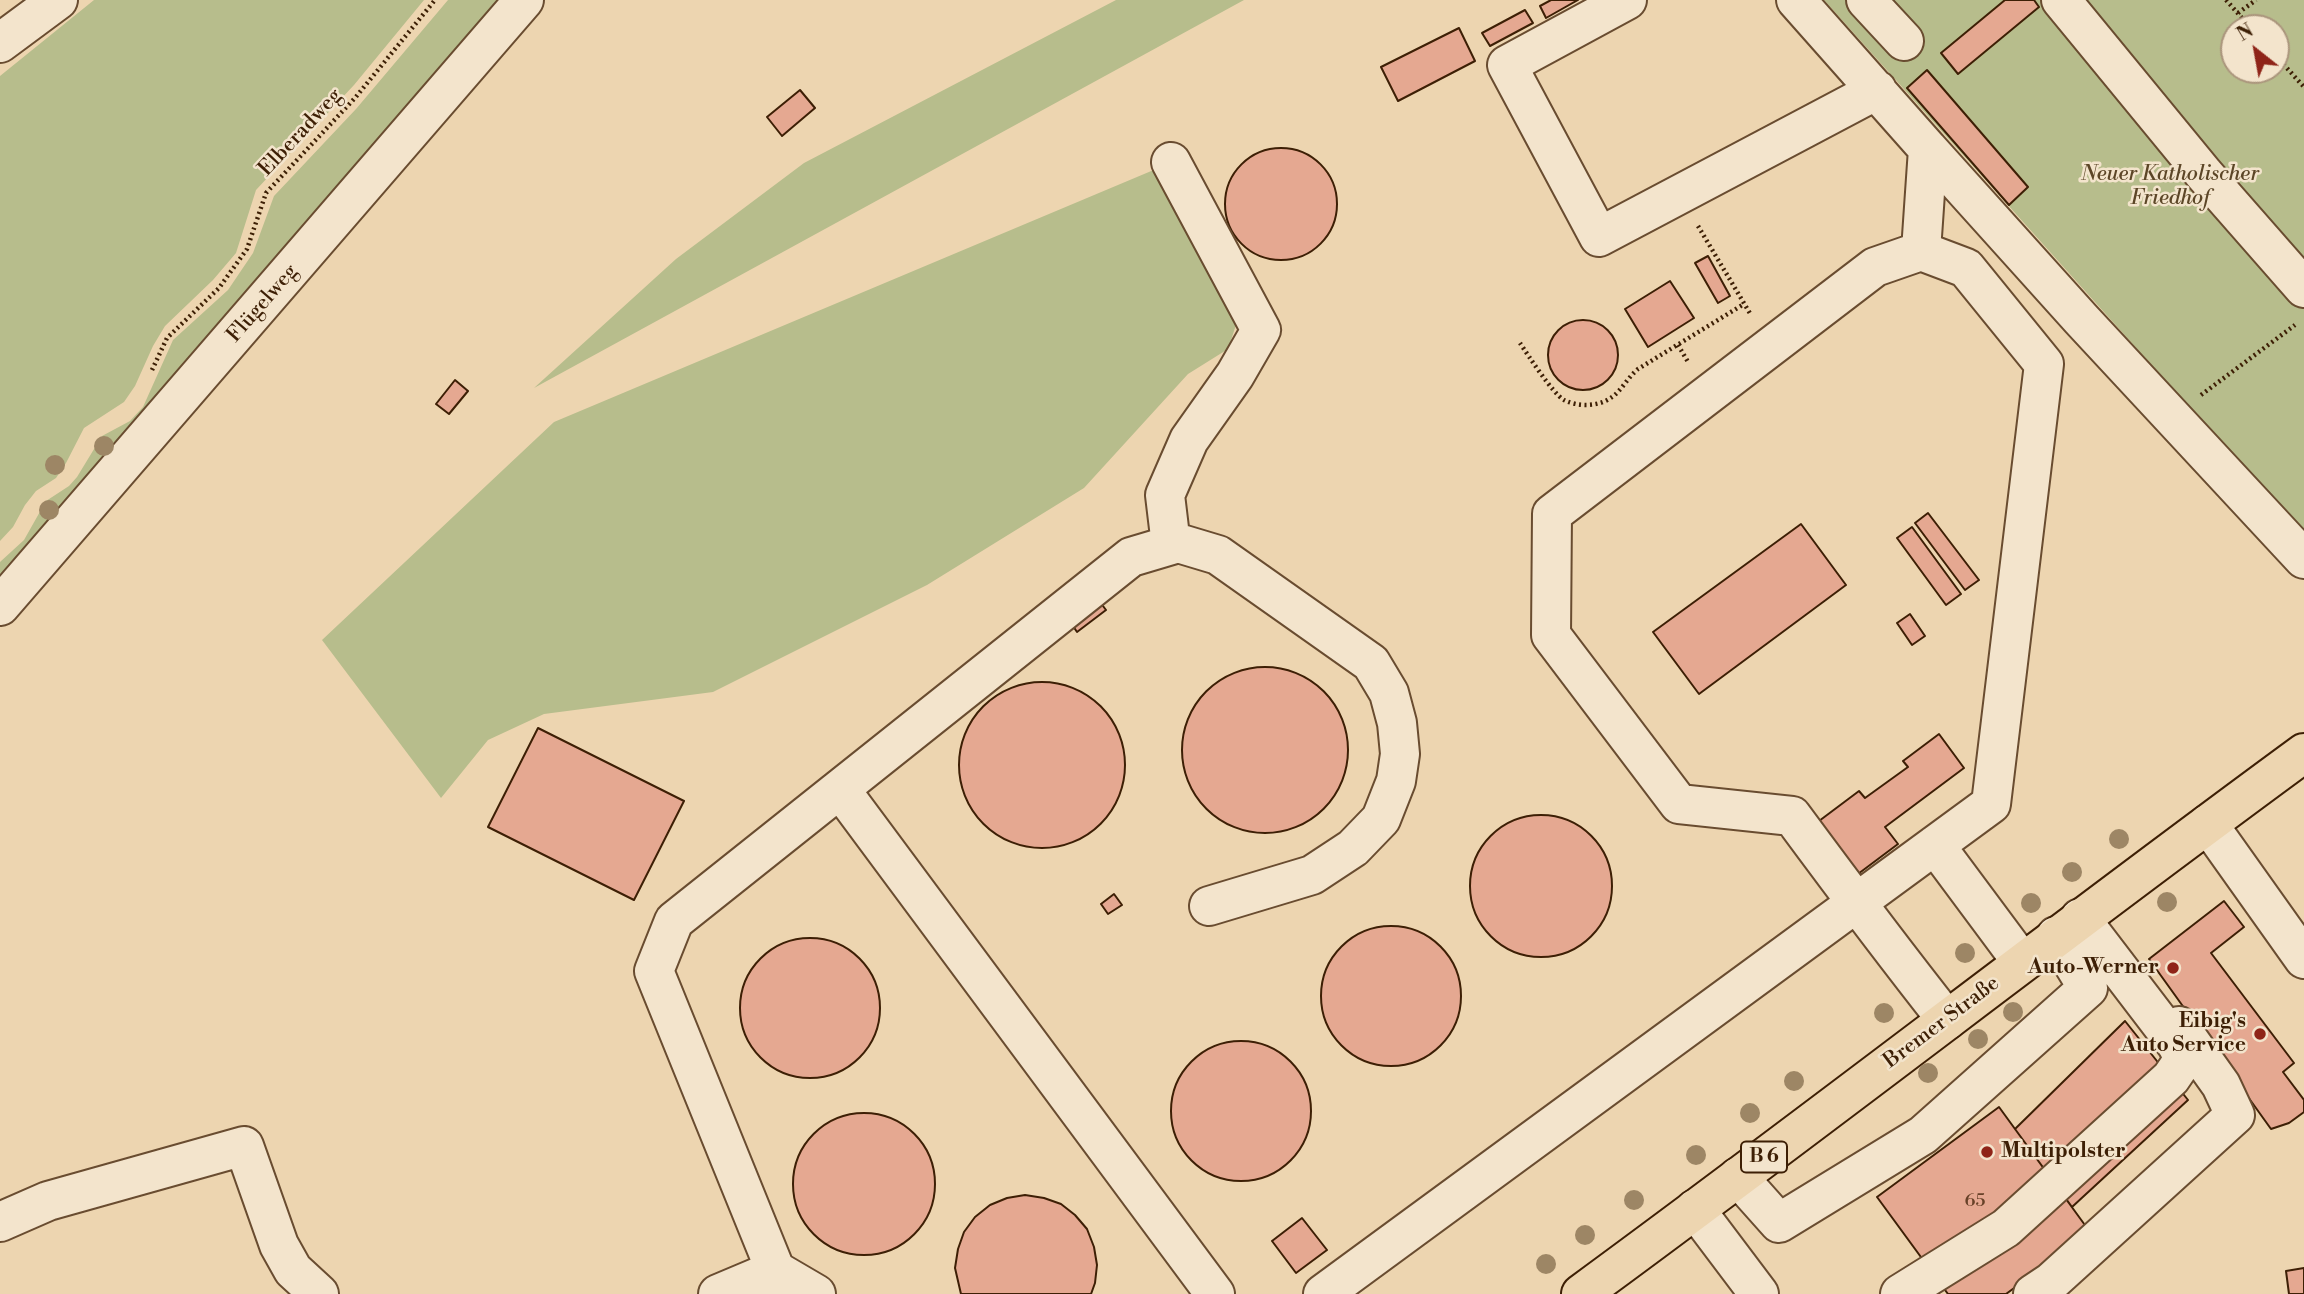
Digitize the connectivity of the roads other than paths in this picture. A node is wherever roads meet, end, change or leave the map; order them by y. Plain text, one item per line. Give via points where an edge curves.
1 (58, 0) edge
2 (524, 0) edge
3 (1627, 0) edge
4 (1796, 0) edge
5 (1866, 0) edge
6 (2061, 0) edge
7 (1904, 41) dead end
8 (0, 43) edge
9 (1877, 90) junction
10 (1928, 149) junction
11 (1171, 162) dead end
12 (1921, 251) junction
13 (2304, 288) edge
14 (1171, 545) junction
15 (2304, 559) edge
16 (0, 606) edge
17 (2304, 754) edge
18 (840, 789) junction
19 (2208, 824) junction
20 (1935, 845) junction
21 (1856, 902) junction
22 (1209, 906) dead end
23 (2077, 920) junction
24 (2300, 947) edge
25 (2022, 962) junction
26 (1947, 1020) junction
27 (1738, 1177) junction
28 (1685, 1217) junction
29 (0, 1222) edge
30 (780, 1282) edge
31 (1595, 1290) edge
32 (320, 1294) edge
33 (718, 1294) edge
34 (816, 1294) edge
35 (1215, 1294) edge
36 (1323, 1294) edge
37 (1728, 1294) edge
38 (1759, 1294) edge
39 (1900, 1294) edge
40 (2034, 1294) edge

1 - 8 lane
2 - 16 lane, Flügelweg
3 - 9 lane via 1507,65 1599,237
4 - 9 lane
5 - 7 lane
6 - 13 lane
9 - 10 lane
10 - 12 lane
10 - 15 lane
11 - 14 lane via 1261,330 1189,440 1166,495
12 - 20 lane via 1966,268 2044,363 1991,804
12 - 21 lane via 1875,267 1552,514 1551,635 1679,804 1792,816
14 - 18 lane via 1131,556
14 - 22 lane via 1219,555 1371,663 1389,693 1398,723 1396,781 1381,819 1353,848 1312,875
17 - 19 main road, Bremer Straße / B 6
18 - 30 lane via 674,921 654,971
18 - 35 lane
19 - 23 main road, Bremer Straße / B 6
19 - 24 lane
20 - 21 lane
20 - 25 lane
21 - 26 lane
21 - 36 lane
23 - 25 main road, Bremer Straße / B 6
23 - 27 lane via 2088,988 1923,1135 1779,1223
23 - 39 lane via 2184,1059 2171,1078 2006,1228
23 - 40 lane via 2221,1085 2235,1115
25 - 26 main road, Bremer Straße / B 6
26 - 27 main road, Bremer Straße / B 6
27 - 28 main road, Bremer Straße / B 6
28 - 31 main road, Bremer Straße / B 6
28 - 37 lane
28 - 38 lane
29 - 32 lane via 48,1201 244,1146 279,1245 293,1270
30 - 33 lane
30 - 34 lane

